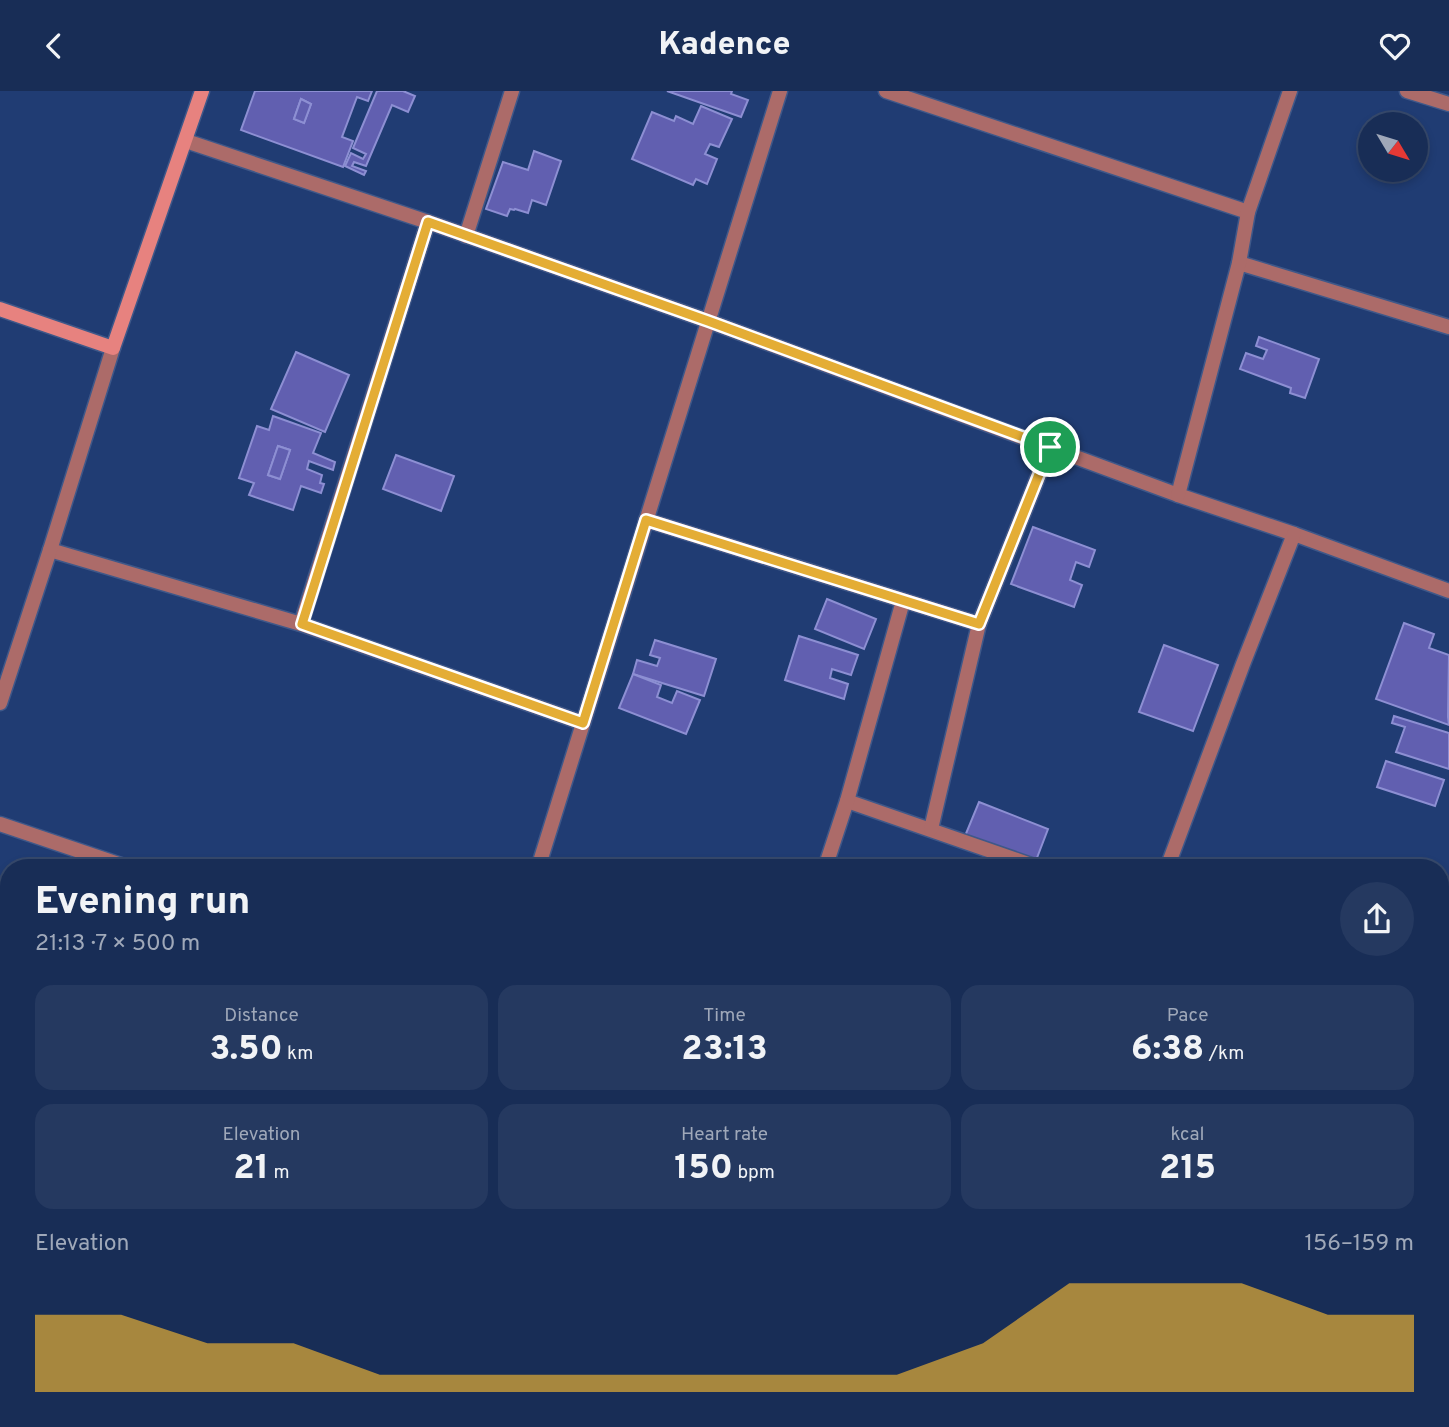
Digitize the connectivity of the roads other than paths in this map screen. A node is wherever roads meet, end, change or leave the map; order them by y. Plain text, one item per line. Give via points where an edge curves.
1 (202, 91) edge
2 (512, 91) edge
3 (780, 91) edge
4 (887, 91) edge
5 (1290, 91) edge
6 (1407, 91) edge
7 (1449, 104) edge
8 (186, 141) junction
9 (1248, 212) junction
10 (428, 222) junction
11 (466, 236) junction
12 (1239, 263) junction
13 (0, 309) edge
14 (708, 321) junction
15 (1449, 327) edge
16 (113, 348) junction
17 (1050, 447) junction
18 (1178, 495) junction
19 (646, 520) junction
20 (1294, 534) junction
21 (50, 550) junction
22 (1449, 591) edge
23 (903, 601) junction
24 (302, 624) junction
25 (979, 624) junction
26 (0, 703) edge
27 (583, 723) junction
28 (846, 801) junction
29 (0, 824) edge
30 (932, 829) junction
31 (103, 859) edge
32 (541, 859) edge
33 (828, 859) edge
34 (1015, 859) edge
35 (1170, 859) edge

1 - 8 main road
2 - 11 street
3 - 14 street
4 - 9 street
5 - 9 street
6 - 7 street
8 - 10 street
8 - 16 main road
9 - 12 street
10 - 11 street
10 - 24 street
11 - 14 street
12 - 15 street
12 - 18 street
13 - 16 main road
14 - 17 street
14 - 19 street
16 - 21 street
17 - 18 street
17 - 25 street
18 - 20 street
19 - 23 street
19 - 27 street
20 - 22 street
20 - 35 street
21 - 24 street
21 - 26 street
23 - 25 street
23 - 28 street
24 - 27 street
25 - 30 street
27 - 32 street
28 - 30 street
28 - 33 street
29 - 31 street
30 - 34 street

